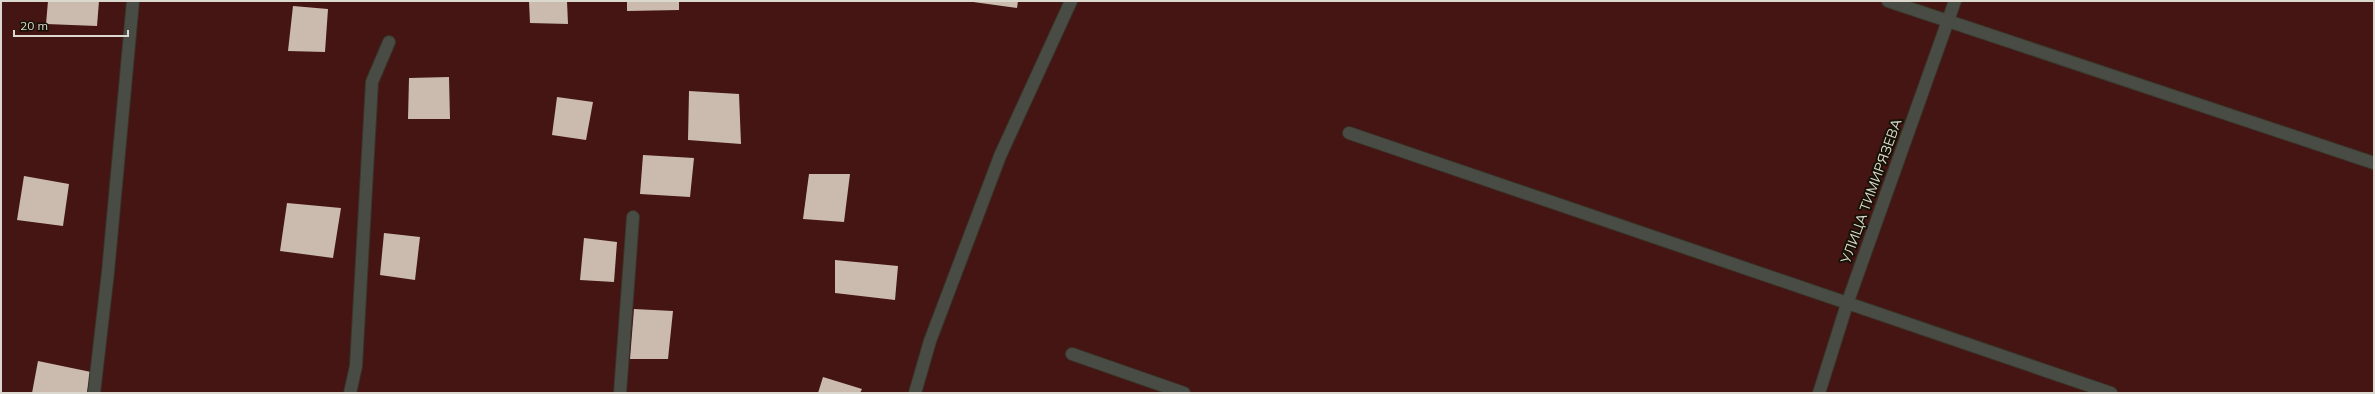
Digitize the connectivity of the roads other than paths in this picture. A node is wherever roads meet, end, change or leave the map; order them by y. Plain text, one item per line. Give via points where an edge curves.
1 (133, 1) edge
2 (1071, 1) edge
3 (1888, 1) edge
4 (1955, 1) edge
5 (1947, 22) junction
6 (389, 42) dead end
7 (1349, 133) dead end
8 (2374, 163) edge
9 (634, 217) dead end
10 (1847, 304) junction
11 (1072, 354) dead end
12 (94, 393) edge
13 (350, 393) edge
14 (620, 393) edge
15 (915, 393) edge
16 (1184, 393) edge
17 (1819, 393) edge
18 (2111, 393) edge

1 - 12 street
2 - 15 street via 1000,156 930,341
3 - 5 street
4 - 5 street, УЛИЦА ТИМИРЯЗЕВА
5 - 8 street
5 - 10 street, УЛИЦА ТИМИРЯЗЕВА
6 - 13 street via 372,82 356,366
7 - 10 street
9 - 14 street
10 - 17 street, УЛИЦА ТИМИРЯЗЕВА
10 - 18 street
11 - 16 street

